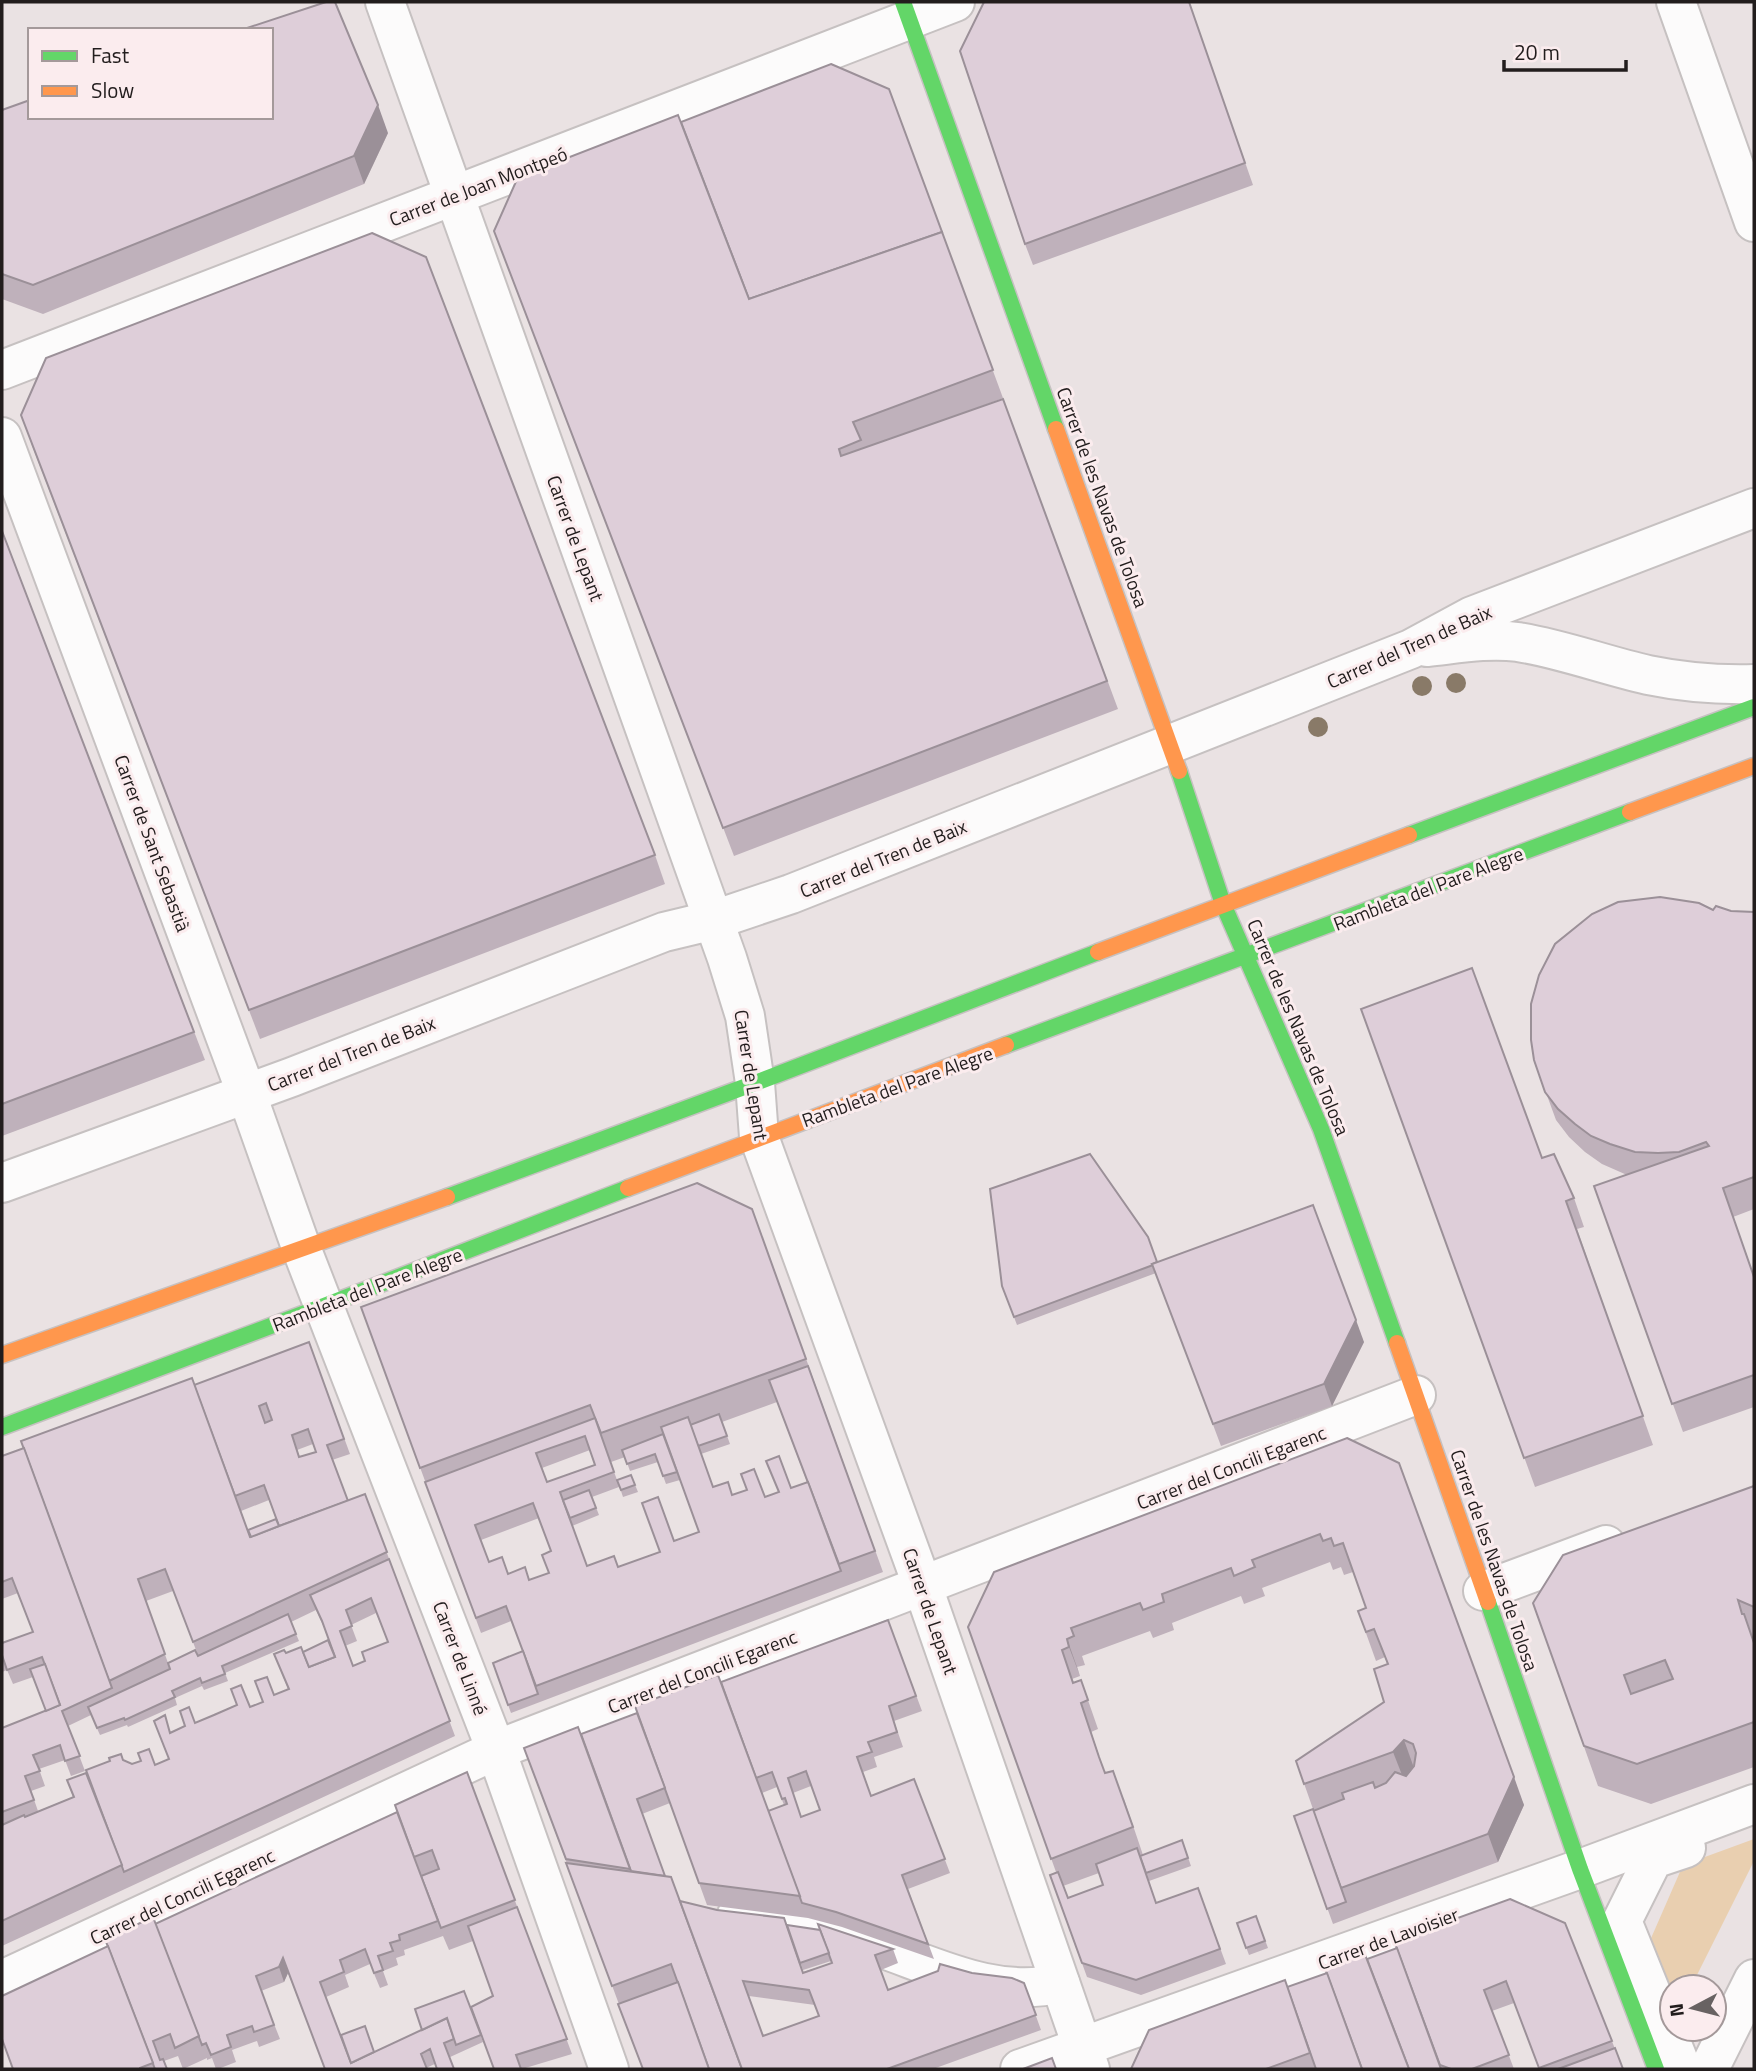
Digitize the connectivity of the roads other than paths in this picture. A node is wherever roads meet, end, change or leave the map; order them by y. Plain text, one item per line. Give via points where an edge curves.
1 (385, 2) edge
2 (955, 2) edge
3 (1676, 2) edge
4 (906, 11) edge
5 (453, 196) junction
6 (1754, 222) edge
7 (2, 370) edge
8 (2, 437) edge
9 (1754, 508) edge
10 (1411, 649) junction
11 (1754, 684) edge
12 (1754, 707) edge
13 (1170, 745) junction
14 (1754, 766) edge
15 (1223, 904) junction
16 (714, 920) junction
17 (1247, 956) junction
18 (755, 1083) junction
19 (246, 1092) junction
20 (759, 1138) junction
21 (2, 1183) edge
22 (302, 1250) junction
23 (324, 1306) junction
24 (2, 1354) edge
25 (1416, 1395) junction
26 (2, 1427) edge
27 (1637, 1534) edge
28 (923, 1587) junction
29 (1483, 1591) junction
30 (496, 1750) junction
31 (1754, 1804) edge
32 (1754, 1825) edge
33 (1580, 1869) junction
34 (547, 1889) junction
35 (586, 1895) edge
36 (702, 1911) edge
37 (1754, 1979) edge
38 (2, 1980) edge
39 (1060, 1983) junction
40 (1754, 2017) edge
41 (1086, 2058) edge
42 (609, 2069) edge
43 (1020, 2069) edge
44 (1656, 2069) edge
45 (1682, 2069) edge
46 (1709, 2069) edge
47 (1729, 2069) edge

1 - 5 street, Carrer de Lepant
2 - 4 street, Carrer de Joan Montpeó
3 - 6 street
4 - 5 street, Carrer de Joan Montpeó
4 - 13 main road, Carrer de les Navas de Tolosa
5 - 7 street, Carrer de Joan Montpeó
5 - 16 street, Carrer de Lepant
8 - 19 street, Carrer de Sant Sebastià
9 - 10 street, Carrer del Tren de Baix via 1472,616
10 - 11 street via 1514,642 1566,651 1647,675
10 - 13 street, Carrer del Tren de Baix
12 - 15 main road
13 - 15 main road, Carrer de les Navas de Tolosa
13 - 16 street, Carrer del Tren de Baix
14 - 17 main road, Rambleta del Pare Alegre
15 - 17 main road, Carrer de les Navas de Tolosa
15 - 18 main road
16 - 18 street, Carrer de Lepant via 743,1008
16 - 19 street, Carrer del Tren de Baix via 664,932
17 - 20 main road, Rambleta del Pare Alegre
17 - 25 main road, Carrer de les Navas de Tolosa via 1321,1129
18 - 20 street, Carrer de Lepant
18 - 22 main road
19 - 21 street, Carrer del Tren de Baix
19 - 22 street, Carrer de Sant Sebastià
20 - 23 main road, Rambleta del Pare Alegre
20 - 28 street, Carrer de Lepant
22 - 23 street, Carrer de Linné
22 - 24 main road
23 - 26 main road, Rambleta del Pare Alegre
23 - 30 street, Carrer de Linné
25 - 28 street, Carrer del Concili Egarenc
25 - 29 main road, Carrer de les Navas de Tolosa
27 - 29 street
28 - 30 street, Carrer del Concili Egarenc
28 - 39 street, Carrer de Lepant
29 - 33 main road, Carrer de les Navas de Tolosa
30 - 34 street, Carrer de Linné
30 - 38 street, Carrer del Concili Egarenc
31 - 33 street, Carrer de Lavoisier
32 - 45 street via 1653,1860 1622,1921
33 - 41 street, Carrer de Lavoisier
33 - 44 main road, Carrer de les Navas de Tolosa
34 - 35 street
34 - 42 street, Carrer de Linné
36 - 39 street via 803,1926 985,1983 1038,1989
37 - 46 street
39 - 41 street, Carrer de Lepant
40 - 47 street
41 - 43 street, Carrer de Lavoisier

